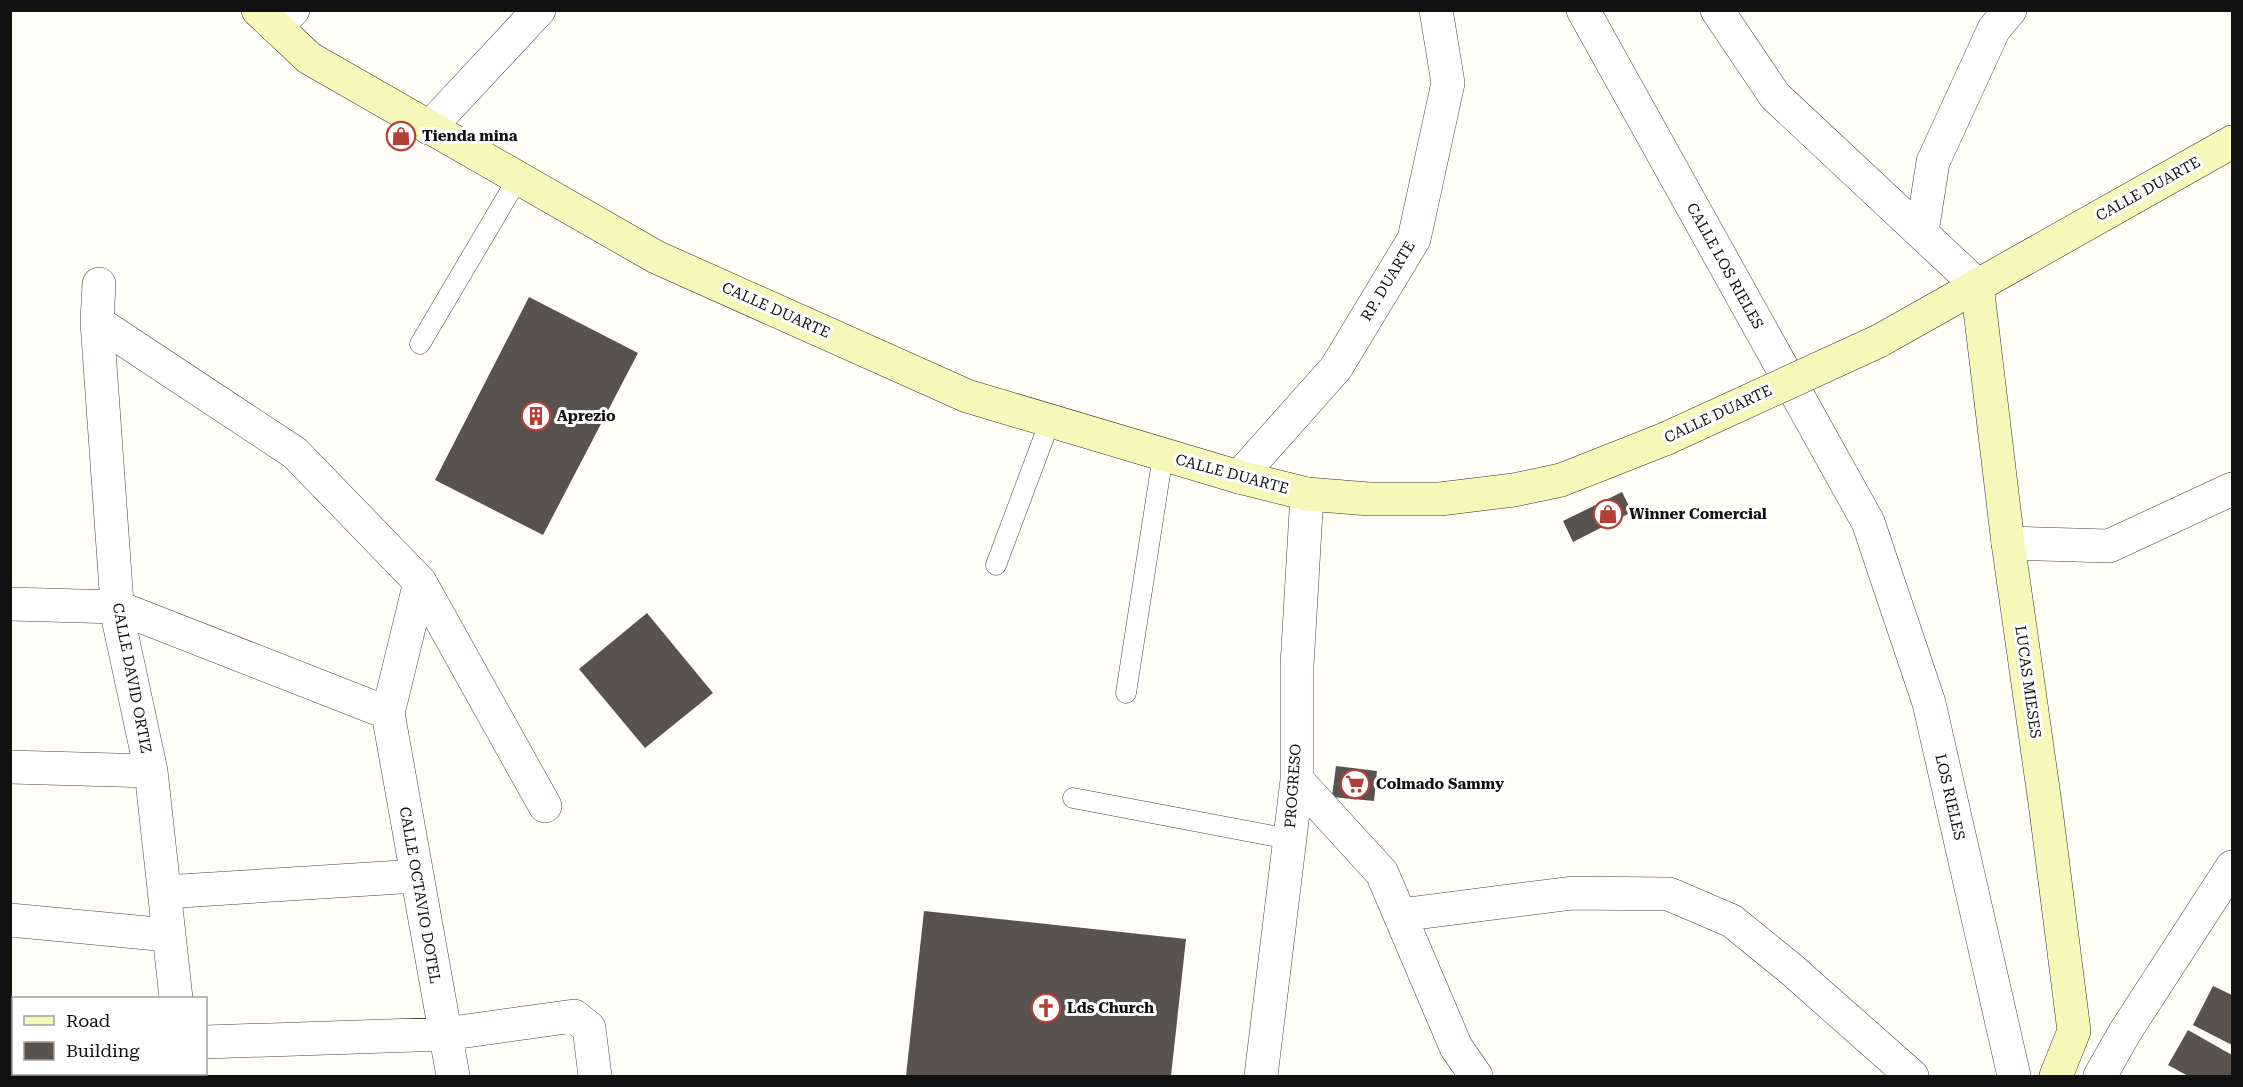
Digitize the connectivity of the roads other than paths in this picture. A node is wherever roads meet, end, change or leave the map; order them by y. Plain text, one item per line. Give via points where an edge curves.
1 (539, 10) edge
2 (1437, 10) edge
3 (1583, 10) edge
4 (1717, 10) edge
5 (2010, 10) edge
6 (276, 16) edge
7 (429, 128) junction
8 (2232, 142) edge
9 (518, 178) junction
10 (1922, 232) junction
11 (99, 284) dead end
12 (1977, 285) junction
13 (97, 322) junction
14 (420, 344) dead end
15 (1050, 422) junction
16 (1163, 455) junction
17 (1239, 477) junction
18 (2232, 489) edge
19 (1307, 494) junction
20 (1868, 522) joint
21 (2008, 543) junction
22 (996, 565) dead end
23 (420, 582) junction
24 (10, 604) edge
25 (117, 607) junction
26 (1126, 693) dead end
27 (388, 713) junction
28 (10, 767) edge
29 (151, 771) junction
30 (1297, 780) junction
31 (1073, 798) dead end
32 (545, 807) dead end
33 (1289, 839) junction
34 (2230, 874) edge
35 (417, 876) junction
36 (164, 892) junction
37 (1400, 915) junction
38 (10, 920) edge
39 (168, 935) junction
40 (176, 997) edge
41 (445, 1034) junction
42 (207, 1042) edge
43 (453, 1077) edge
44 (595, 1077) edge
45 (1261, 1077) edge
46 (1476, 1077) edge
47 (1912, 1077) edge
48 (2014, 1077) edge
49 (2056, 1077) edge
50 (2100, 1077) edge

1 - 7 street
2 - 17 street, RP. DUARTE via 1448,83 1414,239 1336,368
3 - 20 street, CALLE LOS RIELES
4 - 10 street via 1775,96
5 - 10 street via 1994,29 1933,162
6 - 7 street, CALLE DUARTE via 309,58
7 - 9 street, CALLE DUARTE
8 - 12 street, CALLE DUARTE
9 - 14 lane
9 - 15 street, CALLE DUARTE via 667,262 967,396
10 - 12 street
11 - 13 street, CALLE DAVID ORTIZ
12 - 19 street, CALLE DUARTE, bridge via 1879,341 1665,439 1561,480 1440,499
12 - 21 street, LUCAS MIESES
13 - 23 street via 295,453
13 - 25 street, CALLE DAVID ORTIZ
15 - 16 street, CALLE DUARTE
15 - 22 lane
16 - 17 street, CALLE DUARTE
16 - 26 lane
17 - 19 street, CALLE DUARTE
18 - 21 street via 2109,546
19 - 30 street, PROGRESO via 1297,666
20 - 48 street, LOS RIELES via 1929,703
21 - 49 street, LUCAS MIESES via 2074,1031
23 - 27 street
23 - 32 street
24 - 25 street
25 - 27 street
25 - 29 street, CALLE DAVID ORTIZ
27 - 35 street, CALLE OCTAVIO DOTEL
28 - 29 street
29 - 36 street, CALLE DAVID ORTIZ
30 - 33 street, PROGRESO
30 - 37 street via 1382,873
31 - 33 lane
33 - 45 street, PROGRESO
34 - 50 street via 2125,1032
35 - 36 street
35 - 41 street, CALLE OCTAVIO DOTEL
36 - 39 street, CALLE DAVID ORTIZ
37 - 46 street via 1456,1047
37 - 47 street via 1574,893 1669,894 1732,921
38 - 39 street
39 - 40 street, CALLE DAVID ORTIZ
41 - 42 street
41 - 43 street, CALLE OCTAVIO DOTEL
41 - 44 street via 574,1016 589,1028

